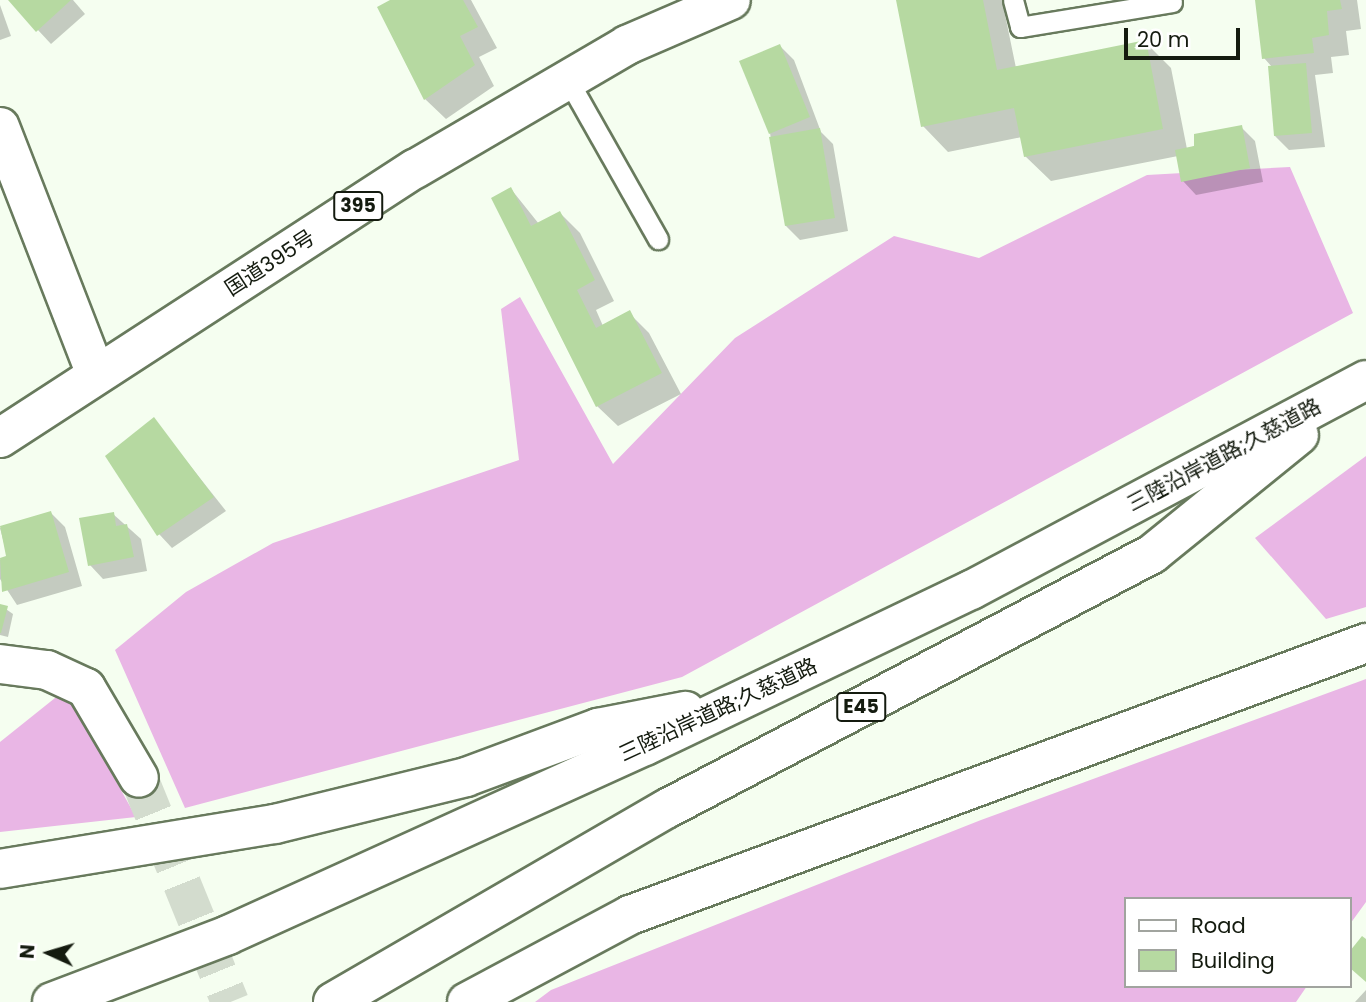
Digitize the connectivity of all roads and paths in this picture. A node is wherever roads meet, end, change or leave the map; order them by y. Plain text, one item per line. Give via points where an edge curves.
1 (731, 0) edge
2 (1013, 0) edge
3 (1172, 2) dead end
4 (568, 80) junction
5 (0, 127) edge
6 (658, 239) dead end
7 (96, 374) junction
8 (1366, 380) edge
9 (0, 438) edge
10 (1366, 643) edge
11 (0, 664) edge
12 (739, 701) junction
13 (139, 778) tunnel mouth
14 (0, 869) edge
15 (52, 1002) edge
16 (333, 1002) edge
17 (467, 1002) edge

1 - 4 main road, 国道395号 / 395 via 627,45
2 - 3 lane via 1020,27
4 - 6 lane
4 - 7 main road, 国道395号 / 395
5 - 7 main road
7 - 9 main road, 国道395号 / 395
8 - 12 main road, 三陸沿岸道路;久慈道路 / E45 via 971,590
8 - 16 main road, E45 via 1152,554 668,808
10 - 17 main road via 630,915
11 - 13 main road via 47,670 86,688
12 - 14 main road, E45 via 598,728 466,777 275,824
12 - 15 main road, 三陸沿岸道路;久慈道路 / E45 via 228,935

